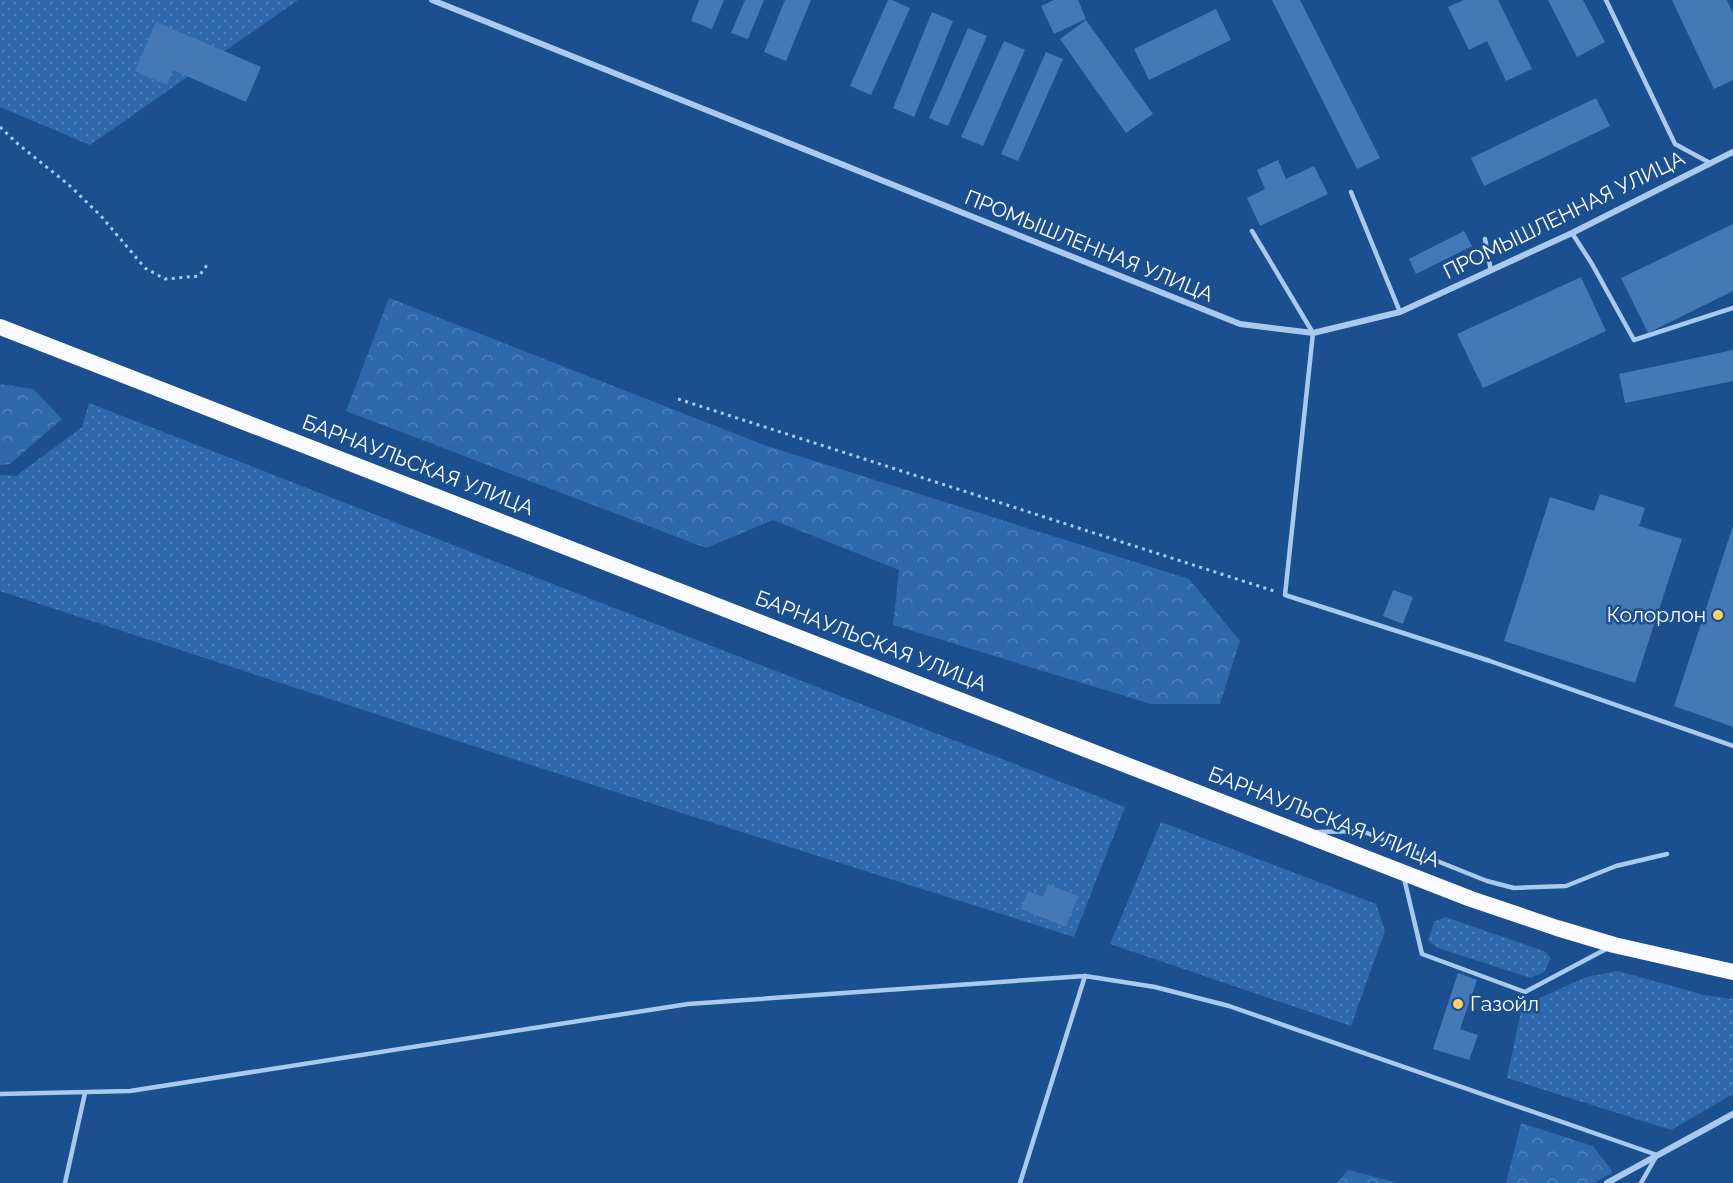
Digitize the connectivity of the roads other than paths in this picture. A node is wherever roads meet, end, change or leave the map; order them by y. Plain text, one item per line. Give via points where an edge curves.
1 (432, 0) edge
2 (1606, 0) edge
3 (1733, 152) edge
4 (1710, 163) junction
5 (1351, 192) dead end
6 (1252, 231) dead end
7 (1572, 233) junction
8 (1485, 239) dead end
9 (1491, 271) junction
10 (1733, 308) edge
11 (1400, 312) junction
12 (0, 327) edge
13 (1313, 333) junction
14 (1733, 746) edge
15 (1299, 832) junction
16 (1667, 855) dead end
17 (1403, 872) junction
18 (1614, 945) junction
19 (1733, 972) edge
20 (1085, 976) junction
21 (85, 1092) junction
22 (0, 1095) edge
23 (1733, 1114) edge
24 (1657, 1155) junction
25 (65, 1183) edge
26 (1020, 1183) edge
27 (1607, 1183) edge
28 (1641, 1183) edge

1 - 13 street, ПРОМЫШЛЕННАЯ УЛИЦА via 1240,324
2 - 4 lane via 1675,144
3 - 4 street, ПРОМЫШЛЕННАЯ УЛИЦА
4 - 7 street, ПРОМЫШЛЕННАЯ УЛИЦА
5 - 11 lane
6 - 13 lane
7 - 9 street, ПРОМЫШЛЕННАЯ УЛИЦА
7 - 10 lane via 1634,340
8 - 9 lane
9 - 11 street, ПРОМЫШЛЕННАЯ УЛИЦА
11 - 13 street, ПРОМЫШЛЕННАЯ УЛИЦА
12 - 15 highway, БАРНАУЛЬСКАЯ УЛИЦА
13 - 14 lane via 1285,595
15 - 16 lane via 1362,831 1514,888 1566,886 1616,866
15 - 17 highway, БАРНАУЛЬСКАЯ УЛИЦА
17 - 18 highway, БАРНАУЛЬСКАЯ УЛИЦА via 1482,903
17 - 18 lane via 1422,954 1525,992
18 - 19 highway, БАРНАУЛЬСКАЯ УЛИЦА
20 - 21 lane via 688,1004 130,1091
20 - 24 lane via 1155,987 1229,1006
20 - 26 lane
21 - 22 lane
21 - 25 lane
23 - 24 street
24 - 27 street
24 - 28 lane

